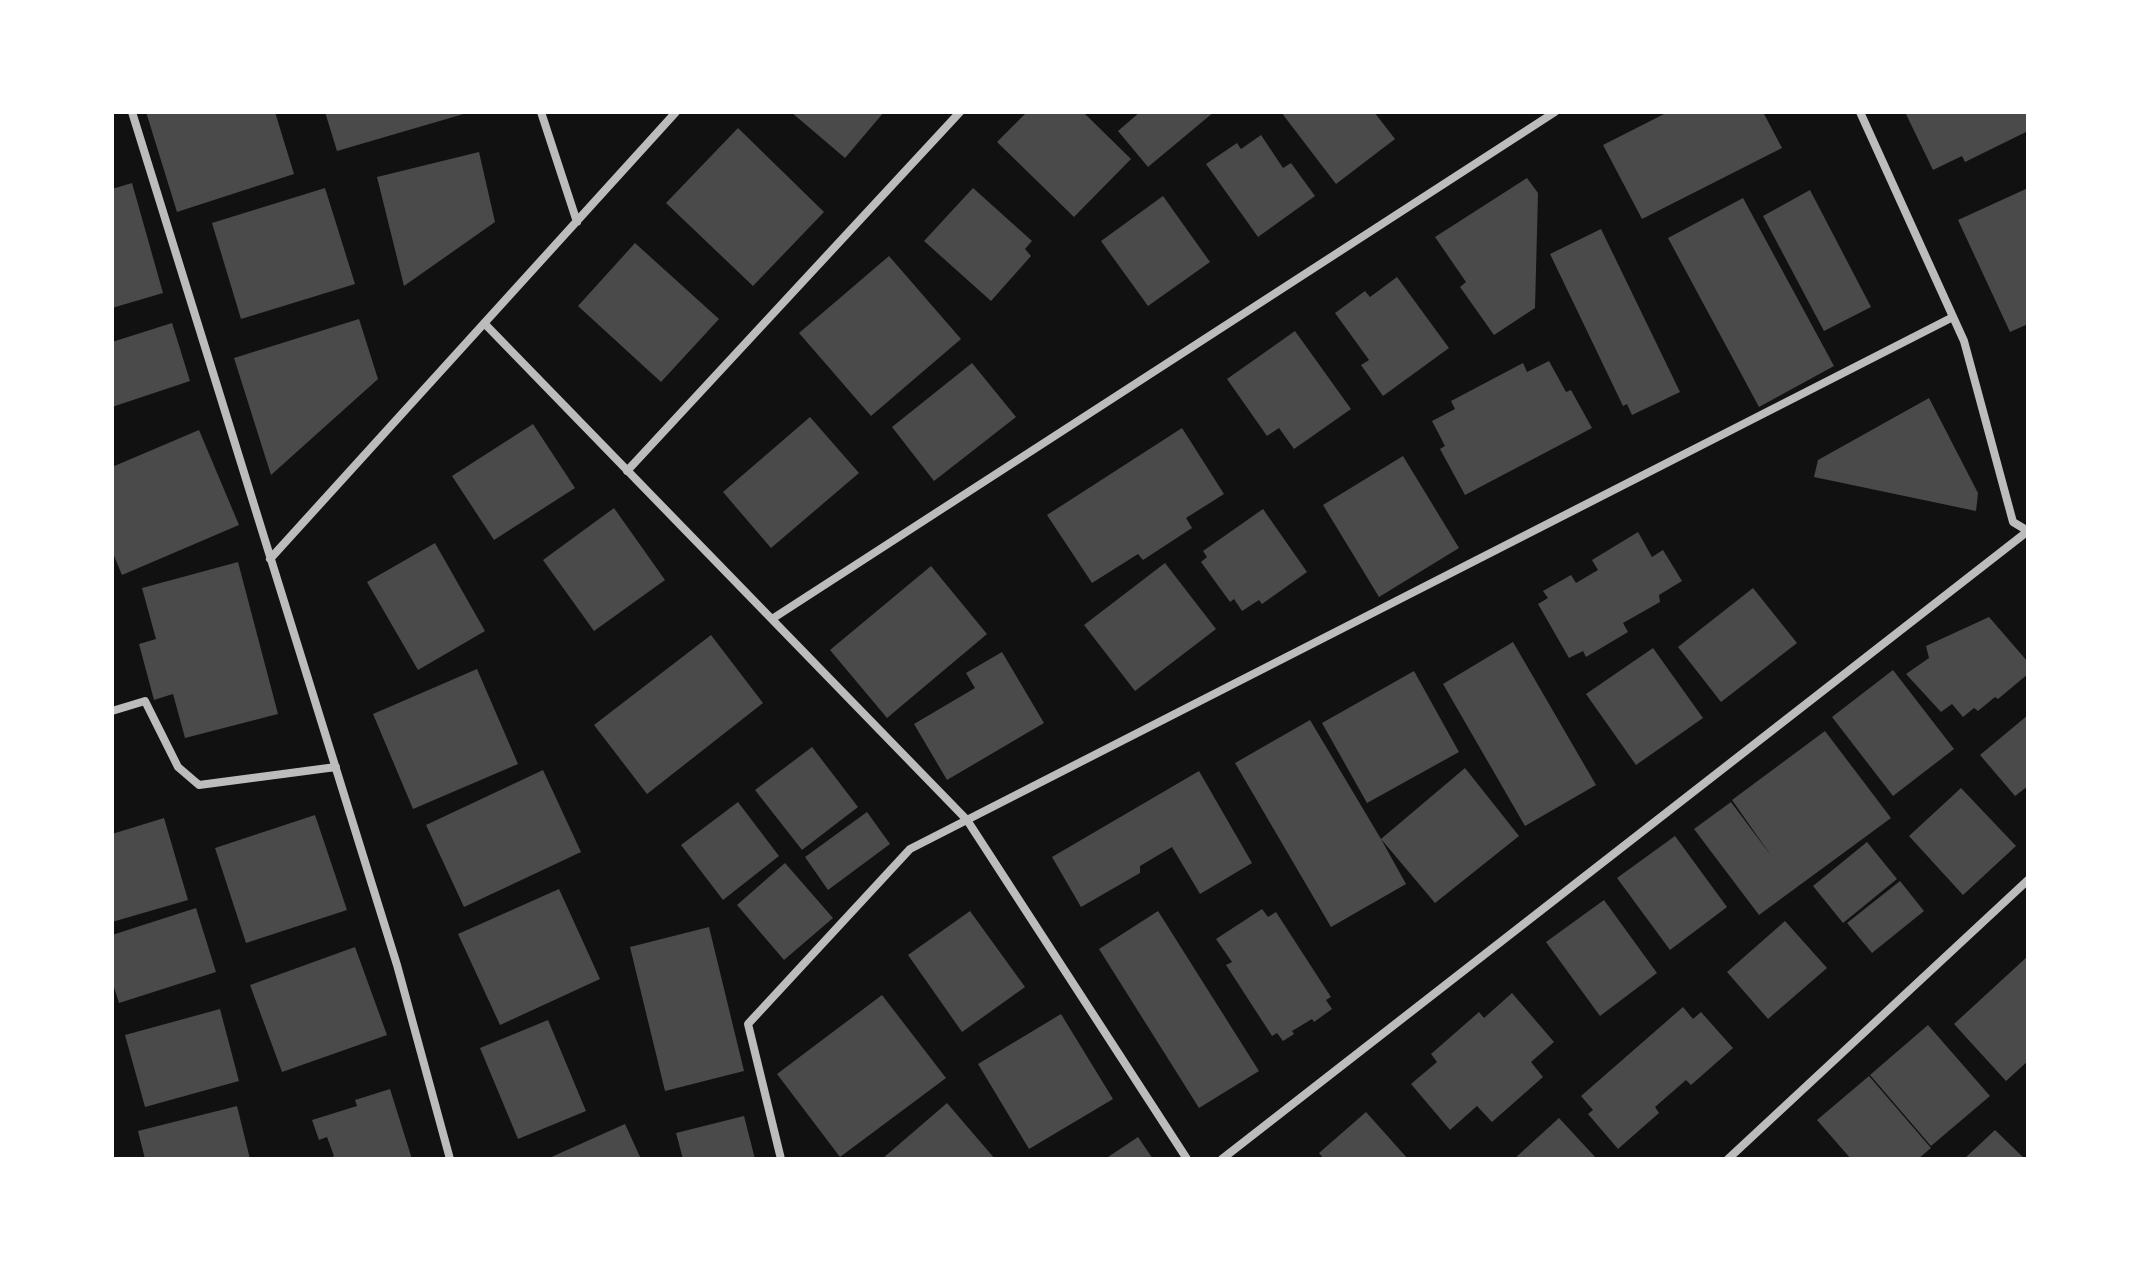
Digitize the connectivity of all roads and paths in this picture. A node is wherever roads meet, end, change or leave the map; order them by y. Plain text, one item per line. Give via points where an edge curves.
1 (132, 112) edge
2 (541, 112) edge
3 (676, 112) edge
4 (960, 112) edge
5 (1555, 112) edge
6 (1860, 112) edge
7 (577, 222) junction
8 (1953, 317) junction
9 (484, 323) junction
10 (627, 471) junction
11 (2028, 531) edge
12 (270, 559) junction
13 (772, 619) junction
14 (112, 711) edge
15 (336, 767) junction
16 (967, 820) junction
17 (2028, 880) edge
18 (1732, 1158) edge
19 (450, 1159) edge
20 (781, 1159) edge
21 (1187, 1159) edge
22 (1222, 1159) edge

1 - 12 street
2 - 7 street
3 - 7 street
4 - 10 street
5 - 13 street
6 - 8 street
7 - 9 street
8 - 11 street via 2013,522
8 - 16 street
9 - 10 street
9 - 12 street
10 - 13 street
11 - 22 street
12 - 15 street
13 - 16 street
14 - 15 street via 145,701 178,767 199,785
15 - 19 street
16 - 20 street via 910,849 748,1024
16 - 21 street
17 - 18 street

